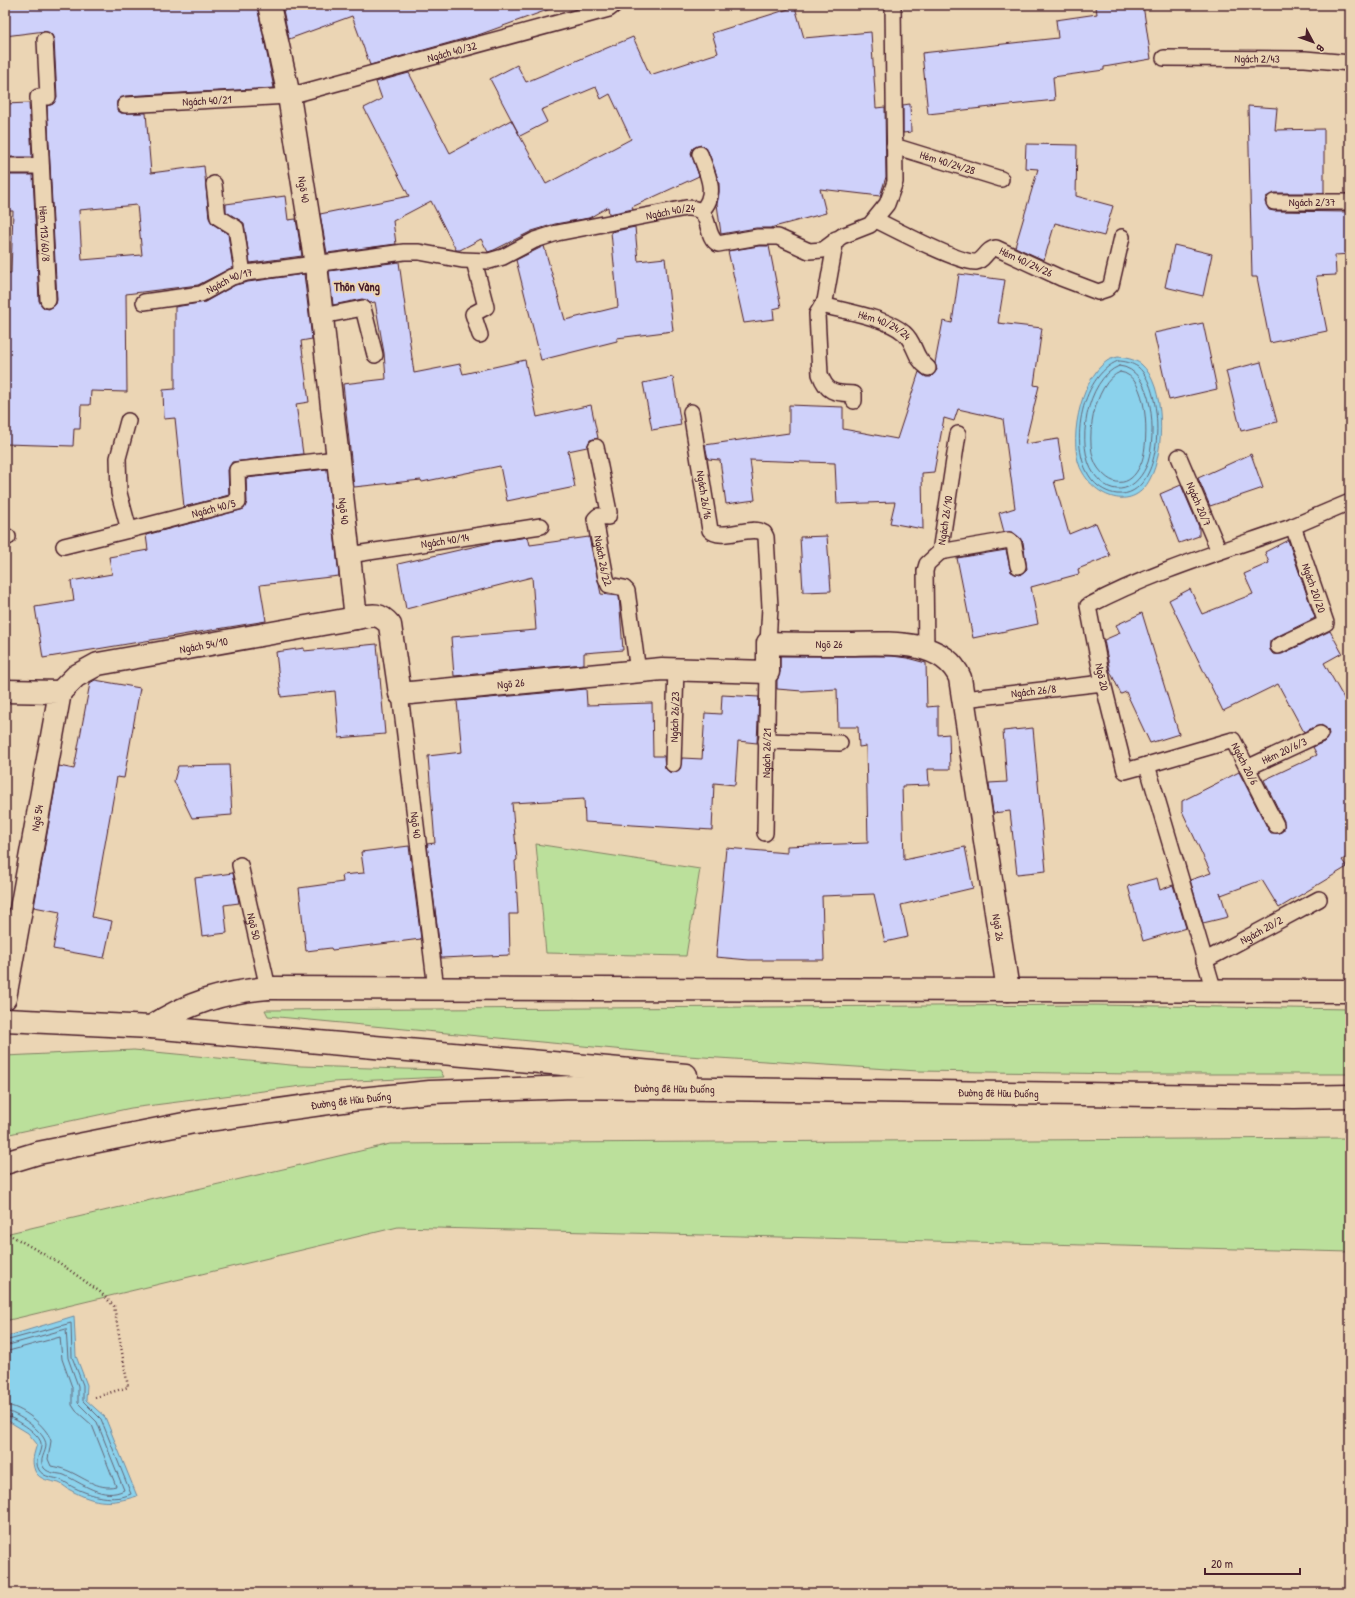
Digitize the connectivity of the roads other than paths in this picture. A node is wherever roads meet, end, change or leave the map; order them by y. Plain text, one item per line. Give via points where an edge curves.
1 (269, 5) edge
2 (614, 5) edge
3 (893, 5) edge
4 (45, 40) dead end
5 (1164, 58) dead end
6 (1350, 63) edge
7 (289, 96) junction
8 (125, 105) dead end
9 (894, 146) junction
10 (700, 154) dead end
11 (5, 166) edge
12 (42, 166) junction
13 (1001, 179) dead end
14 (214, 184) dead end
15 (1274, 202) dead end
16 (1350, 202) edge
17 (701, 211) junction
18 (876, 220) junction
19 (1122, 237) dead end
20 (836, 239) junction
21 (474, 261) junction
22 (316, 265) junction
23 (243, 274) junction
24 (48, 300) dead end
25 (144, 302) dead end
26 (822, 305) junction
27 (322, 316) junction
28 (480, 335) dead end
29 (375, 355) dead end
30 (928, 368) dead end
31 (854, 401) dead end
32 (691, 412) dead end
33 (128, 421) dead end
34 (958, 434) dead end
35 (596, 447) dead end
36 (1179, 457) dead end
37 (337, 459) junction
38 (1350, 502) edge
39 (541, 526) dead end
40 (1292, 526) junction
41 (129, 530) junction
42 (64, 546) dead end
43 (1219, 551) junction
44 (940, 552) junction
45 (349, 555) junction
46 (1018, 566) dead end
47 (356, 618) junction
48 (768, 644) junction
49 (1278, 646) dead end
50 (926, 650) junction
51 (676, 669) junction
52 (638, 672) junction
53 (768, 672) junction
54 (1103, 683) junction
55 (5, 691) edge
56 (60, 692) junction
57 (400, 694) junction
58 (964, 699) junction
59 (1320, 734) dead end
60 (766, 741) junction
61 (840, 743) dead end
62 (673, 764) dead end
63 (1147, 765) junction
64 (1247, 768) junction
65 (1276, 825) dead end
66 (765, 833) dead end
67 (240, 865) dead end
68 (1319, 899) dead end
69 (8, 961) edge
70 (1204, 961) junction
71 (268, 988) junction
72 (436, 989) junction
73 (1008, 990) junction
74 (1214, 991) junction
75 (1350, 991) edge
76 (5, 998) edge
77 (5, 1020) edge
78 (151, 1027) junction
79 (862, 1090) junction
80 (1350, 1096) edge
81 (5, 1162) edge

1 - 7 street, Ngõ 40
2 - 7 lane, Ngách 40/32 via 609,9
3 - 9 lane, Ngách 40/24
4 - 12 lane, Hẻm 113/60/8 via 48,97 38,97
5 - 6 lane, Ngách 2/43 via 1306,59
7 - 8 lane, Ngách 40/21
7 - 22 street, Ngõ 40
9 - 13 lane, Hẻm 40/24/28
9 - 18 lane, Ngách 40/24 via 895,182 892,194
10 - 17 lane via 711,186 706,206
11 - 12 lane
12 - 24 lane, Hẻm 113/60/8
14 - 23 lane via 218,217 236,228
15 - 16 lane, Ngách 2/37
17 - 20 lane, Ngách 40/24 via 713,240 718,244 758,237 778,237 809,251 816,251 823,250
17 - 21 lane, Ngách 40/24 via 686,208 557,233 535,240 503,257 489,261
18 - 19 lane, Hẻm 40/24/26 via 928,246 970,261 980,260 991,249 996,248 1098,292 1103,292 1111,285
18 - 20 lane, Ngách 40/24 via 864,229
20 - 26 lane via 825,301
21 - 22 lane, Ngách 40/24 via 420,252 404,252
21 - 28 lane via 486,307 474,314
22 - 23 lane, Ngách 40/17
22 - 27 street, Ngõ 40
23 - 25 lane, Ngách 40/17 via 232,277 201,294
26 - 30 lane, Hẻm 40/24/24 via 895,326 905,333 920,362
26 - 31 lane via 817,314 822,379 827,387 835,392 854,394
27 - 29 lane via 363,308
27 - 37 street, Ngõ 40
32 - 48 lane, Ngách 26/16 via 710,530 717,534 757,530 766,537 770,607
33 - 41 lane via 118,458 120,493
34 - 44 lane, Ngách 26/10
35 - 52 lane, Ngách 26/22 via 609,512 608,517 598,516 595,519 606,578 609,585 628,591
36 - 43 lane, Ngách 20/7
37 - 41 lane, Ngách 40/5 via 237,470 238,502
37 - 45 street, Ngõ 40
38 - 40 lane, Ngõ 20
39 - 45 lane, Ngách 40/14
40 - 43 lane, Ngõ 20
40 - 49 lane, Ngách 20/20 via 1326,623
41 - 42 lane, Ngách 40/5
43 - 54 lane, Ngõ 20 via 1110,594 1088,606
44 - 46 lane via 1009,540 1014,544
44 - 50 lane, Ngách 26/10 via 927,564 925,571
45 - 47 street, Ngõ 40
47 - 56 street, Ngách 54/10 via 98,664 76,676
47 - 57 street, Ngõ 40 via 383,616 390,625
48 - 50 street, Ngõ 26 via 902,644
48 - 53 street
50 - 58 street, Ngõ 26 via 938,655 956,670
51 - 52 street, Ngõ 26
51 - 53 street, Ngõ 26
51 - 62 lane, Ngách 26/23
52 - 57 street, Ngõ 26
53 - 60 lane, Ngách 26/21
54 - 58 lane, Ngách 26/8
54 - 63 lane, Ngõ 20 via 1125,771
55 - 56 street
56 - 69 street, Ngõ 54
57 - 72 lane, Ngõ 40
58 - 73 street, Ngõ 26
59 - 64 lane, Hẻm 20/6/3
60 - 61 lane
60 - 66 lane, Ngách 26/21
63 - 64 lane, Ngách 20/6 via 1233,740
63 - 70 lane
64 - 65 lane, Ngách 20/6
67 - 71 lane, Ngõ 50
68 - 70 lane, Ngách 20/2
69 - 76 street, Ngõ 54
70 - 74 lane
71 - 72 street
71 - 78 street via 235,992 202,1001
72 - 73 street
73 - 74 street
74 - 75 street
77 - 78 street
78 - 79 street
79 - 80 street, Đường đê Hữu Đuống
79 - 81 street, Đường đê Hữu Đuống via 573,1087 430,1092 350,1100 194,1122

